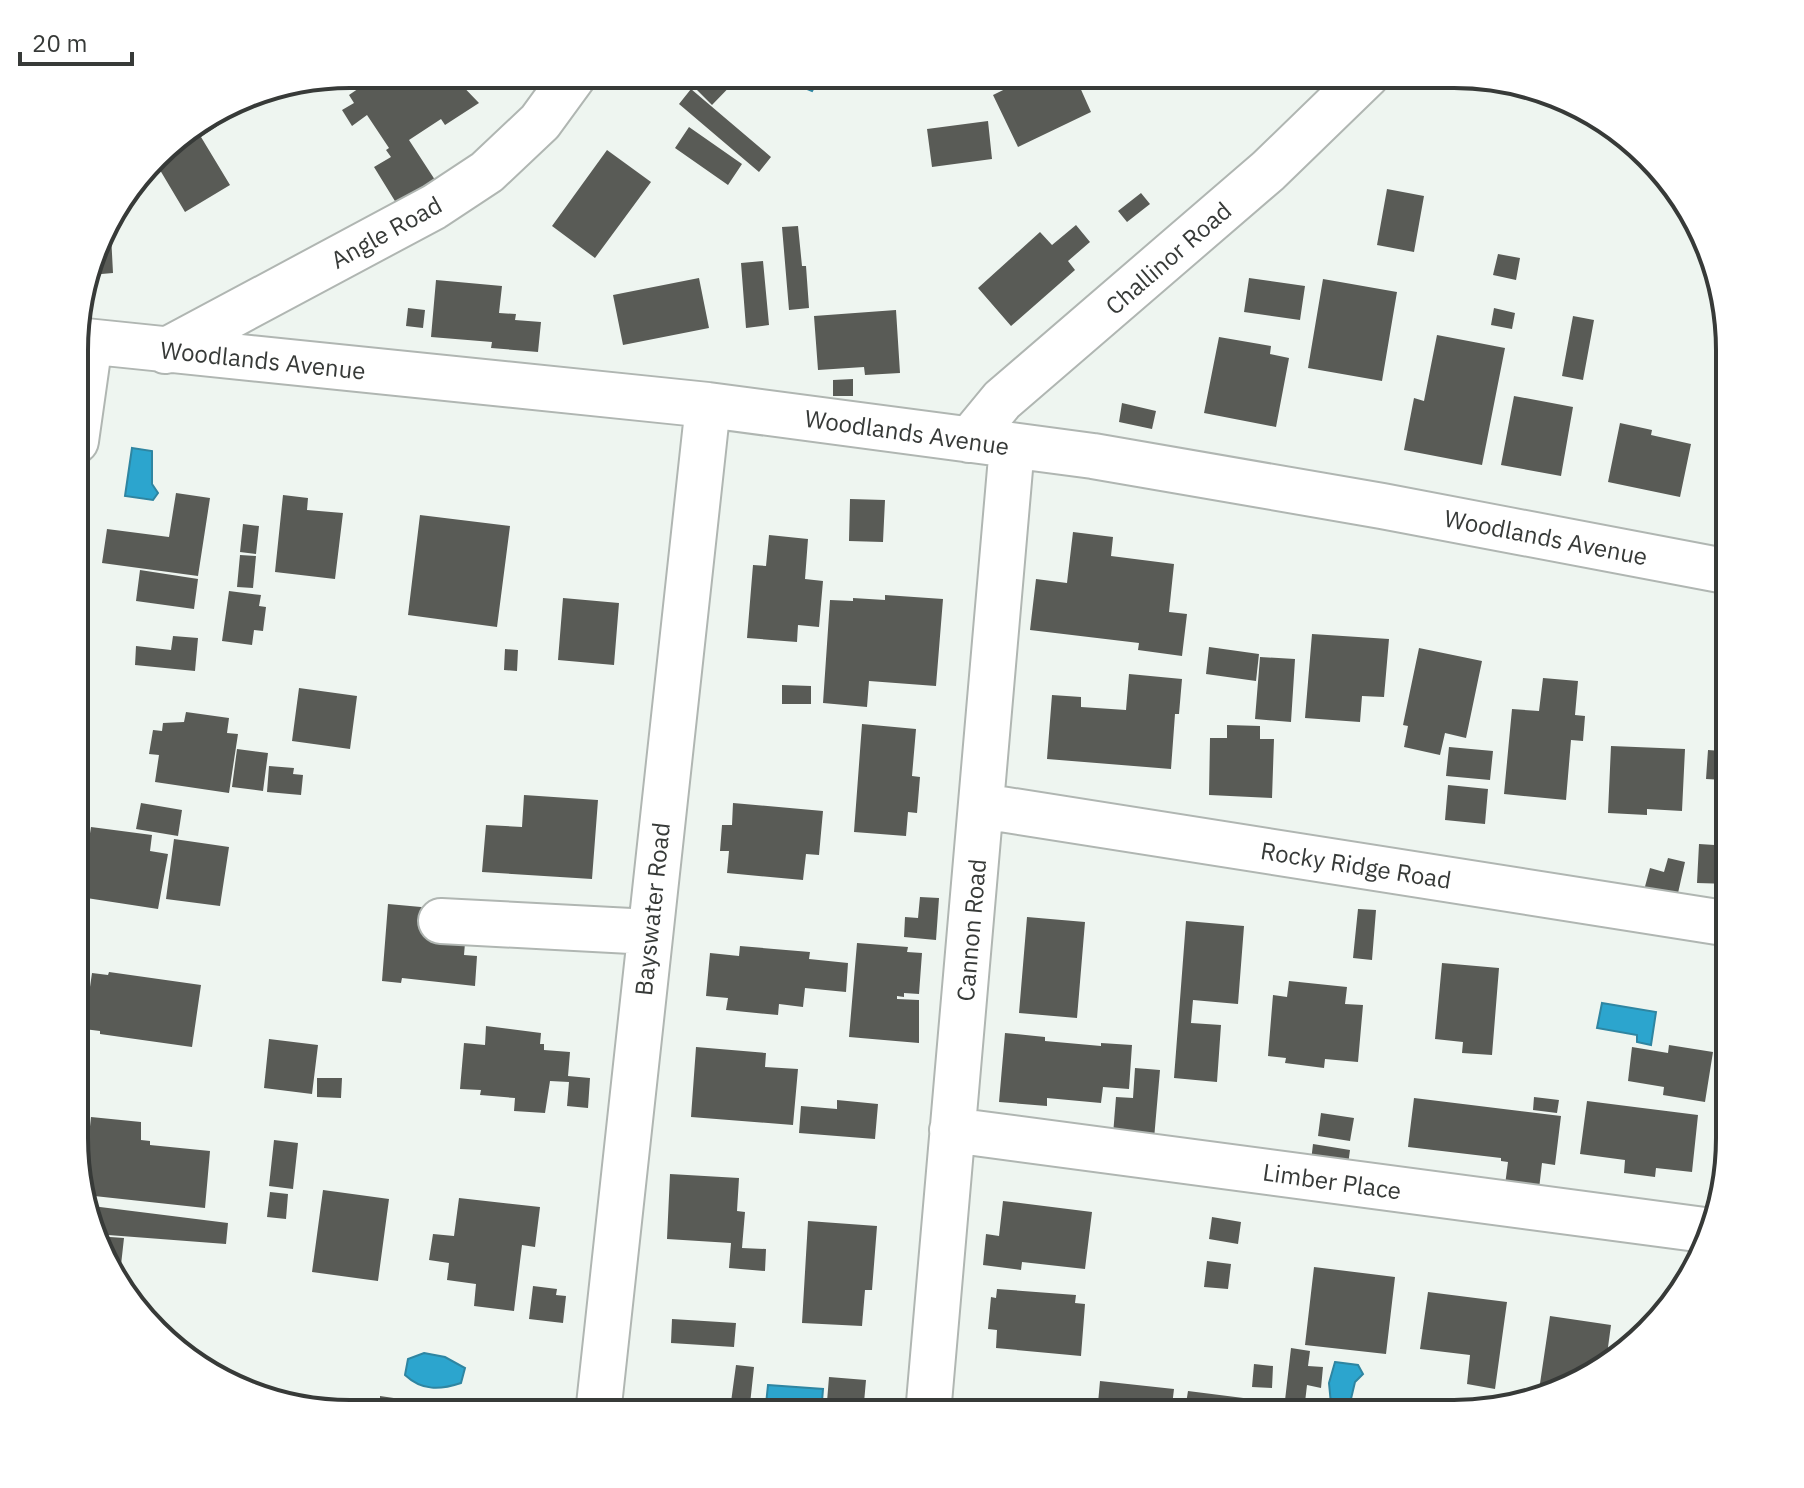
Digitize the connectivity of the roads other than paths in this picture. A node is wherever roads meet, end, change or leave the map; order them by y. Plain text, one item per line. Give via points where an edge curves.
1 (565, 88) edge
2 (1353, 89) edge
3 (88, 342) edge
4 (165, 351) junction
5 (708, 405) junction
6 (969, 440) junction
7 (1012, 446) junction
8 (1715, 569) edge
9 (982, 806) junction
10 (441, 921) dead end
11 (1716, 922) edge
12 (650, 932) junction
13 (952, 1130) junction
14 (1699, 1229) edge
15 (929, 1399) edge
16 (600, 1400) edge

1 - 4 street, Angle Road via 540,122 487,172 434,207
2 - 6 street, Challinor Road via 1268,171 1002,400
3 - 4 street, Woodlands Avenue
4 - 5 street, Woodlands Avenue
5 - 6 street, Woodlands Avenue
5 - 12 street, Bayswater Road
6 - 7 street, Woodlands Avenue
7 - 8 street, Woodlands Avenue via 1351,501
7 - 9 street, Cannon Road
9 - 11 street, Rocky Ridge Road
9 - 13 street, Cannon Road
10 - 12 street
12 - 16 street, Bayswater Road
13 - 14 street, Limber Place
13 - 15 street, Cannon Road

